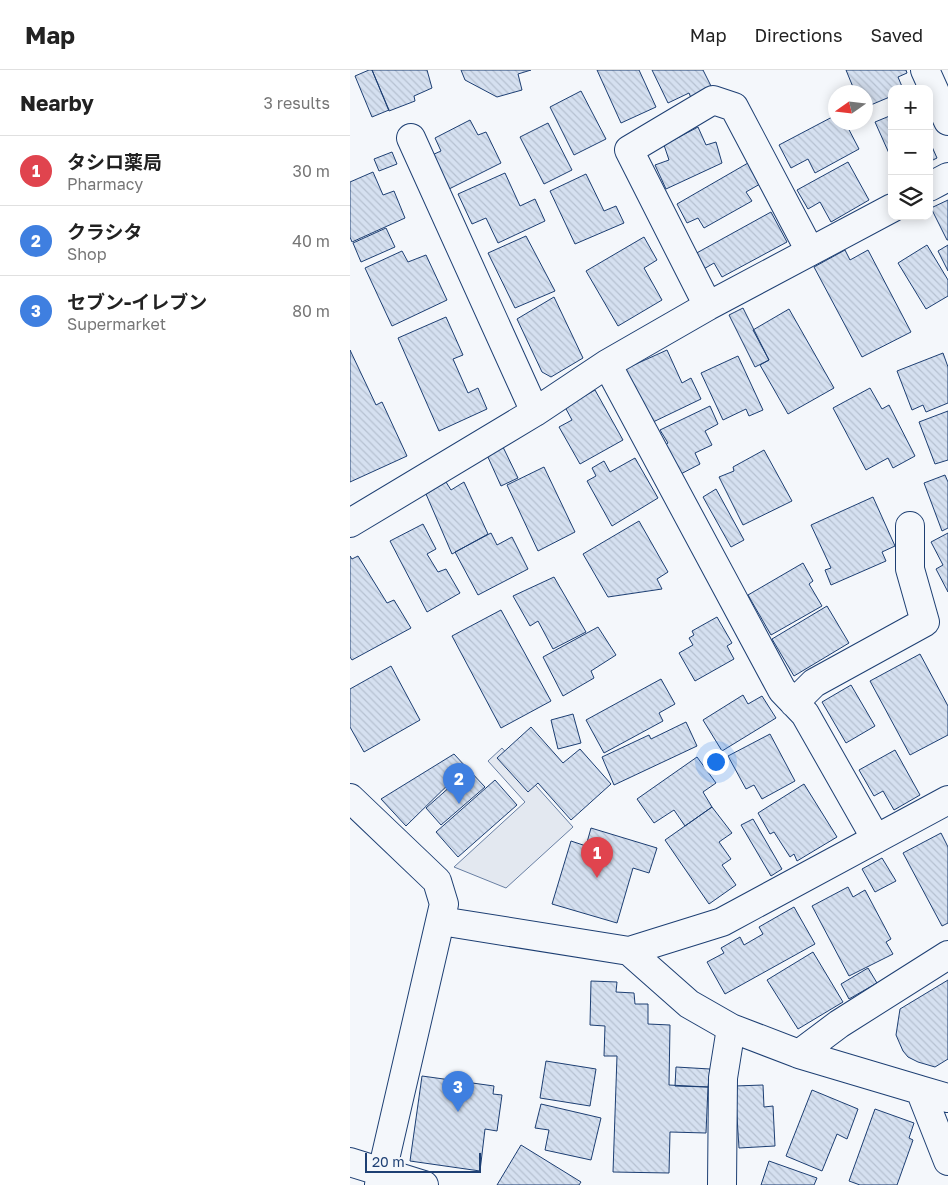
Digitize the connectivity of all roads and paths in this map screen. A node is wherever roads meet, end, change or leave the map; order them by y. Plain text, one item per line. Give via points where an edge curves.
1 (925, 70) edge
2 (948, 121) edge
3 (411, 138) dead end
4 (948, 177) edge
5 (933, 186) edge
6 (888, 210) edge
7 (810, 251) junction
8 (708, 306) junction
9 (606, 364) junction
10 (535, 412) junction
11 (350, 523) edge
12 (910, 526) dead end
13 (794, 703) junction
14 (350, 798) edge
15 (948, 800) edge
16 (876, 840) junction
17 (441, 921) junction
18 (629, 951) junction
19 (948, 955) edge
20 (731, 1028) junction
21 (799, 1054) junction
22 (920, 1090) junction
23 (948, 1098) edge
24 (948, 1161) edge
25 (350, 1162) edge
26 (380, 1179) edge
27 (424, 1185) edge
28 (722, 1185) edge

1 - 2 street
3 - 10 street
4 - 5 street
6 - 7 street
7 - 8 street
7 - 8 street via 734,107 713,100 629,150
8 - 9 street
9 - 10 street
9 - 13 street via 782,690
10 - 11 street
12 - 13 street via 910,569 925,622 814,683
13 - 16 street via 805,714
14 - 17 street via 437,881 444,904
15 - 16 street
16 - 18 street via 722,922
17 - 18 street
17 - 26 street
18 - 20 street via 690,1004
19 - 21 street via 839,1024
20 - 21 street
20 - 28 street via 723,1078
21 - 22 street
22 - 23 street
22 - 24 street
25 - 26 street
26 - 27 street

